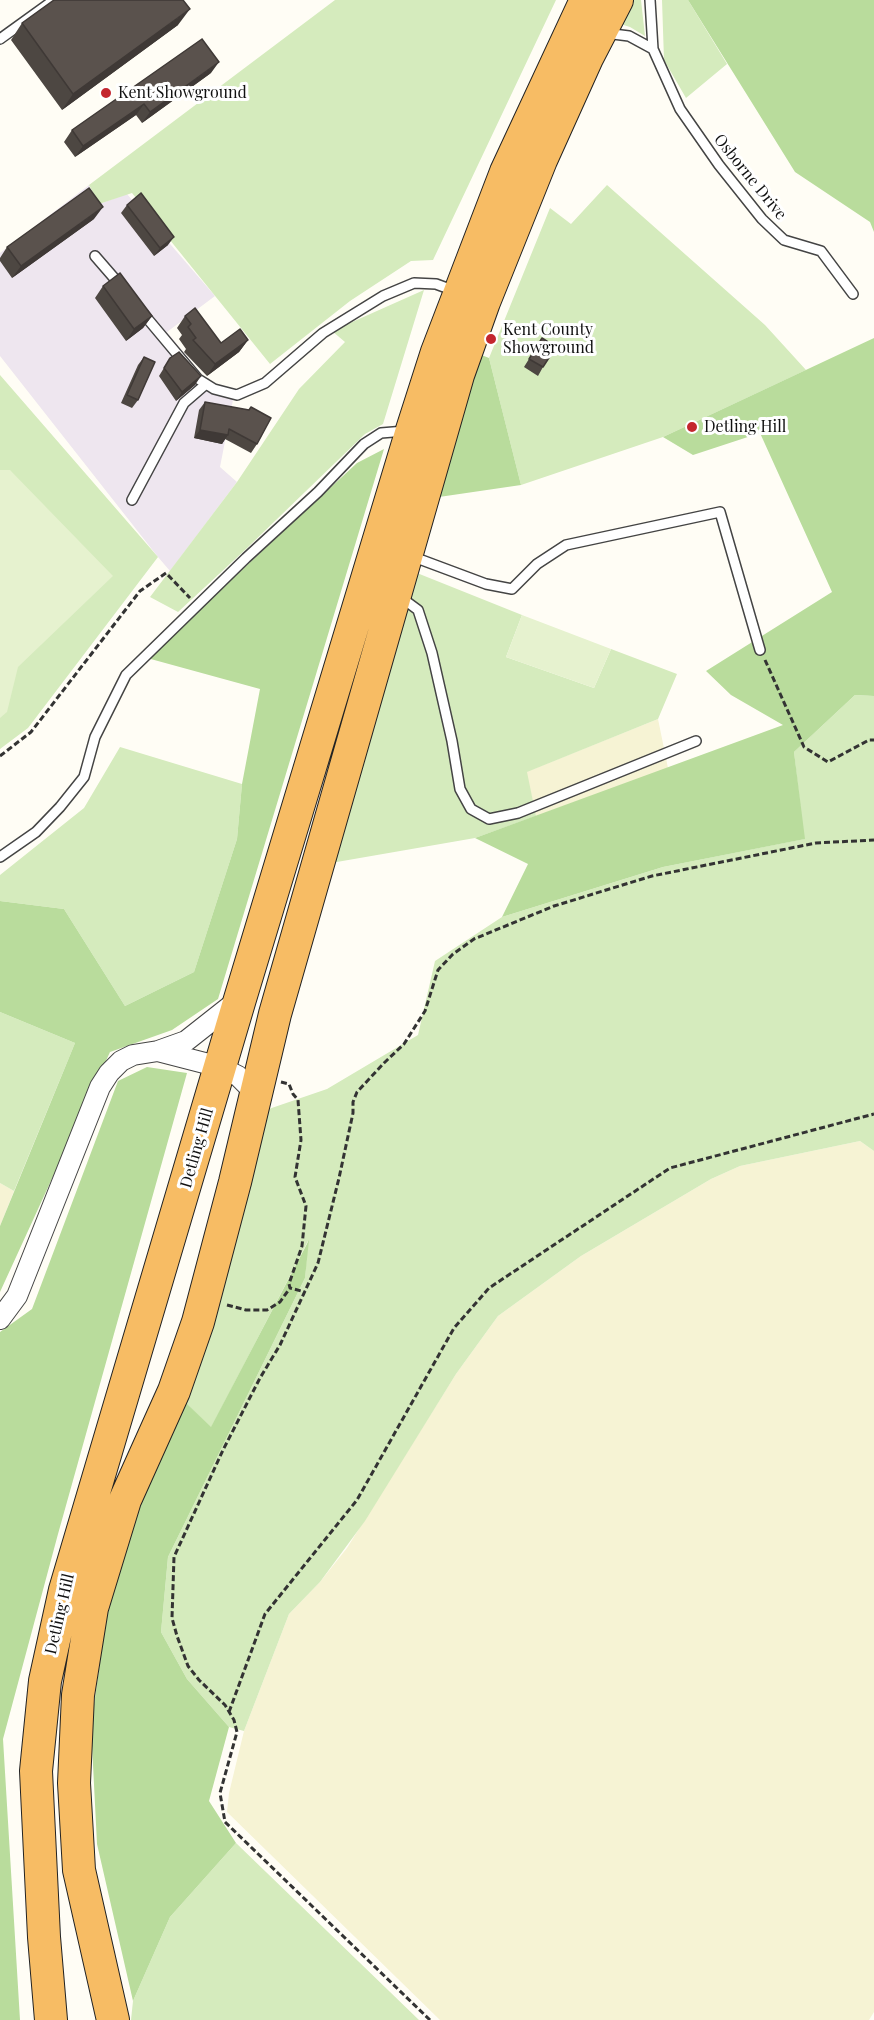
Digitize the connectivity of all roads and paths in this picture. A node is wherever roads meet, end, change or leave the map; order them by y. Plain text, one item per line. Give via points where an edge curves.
1 (54, 0) edge
2 (586, 0) edge
3 (616, 0) edge
4 (650, 0) edge
5 (600, 33) junction
6 (0, 39) edge
7 (653, 49) junction
8 (95, 256) dead end
9 (125, 291) edge
10 (853, 294) dead end
11 (472, 297) junction
12 (132, 300) edge
13 (206, 384) junction
14 (412, 430) junction
15 (132, 500) dead end
16 (406, 555) junction
17 (395, 593) junction
18 (197, 604) junction
19 (760, 650) joint
20 (874, 740) edge
21 (696, 741) dead end
22 (0, 756) edge
23 (874, 840) edge
24 (0, 857) edge
25 (240, 999) junction
26 (208, 1026) junction
27 (158, 1051) junction
28 (235, 1075) junction
29 (874, 1114) edge
30 (290, 1288) junction
31 (305, 1292) junction
32 (205, 1297) junction
33 (0, 1320) edge
34 (229, 1712) junction
35 (51, 2020) edge
36 (113, 2020) edge
37 (430, 2020) edge

1 - 6 lane
2 - 11 highway via 506,172
3 - 5 highway
4 - 7 lane, Osborne Drive
5 - 7 lane via 629,36
5 - 11 highway via 542,160
7 - 10 lane, Osborne Drive via 680,109 762,219 784,240 821,251
8 - 9 lane
11 - 13 lane via 436,284 414,283 383,296 323,333 265,383 237,394
11 - 14 highway, Detling Hill
11 - 16 highway, Detling Hill via 458,375
12 - 13 lane
13 - 15 lane via 184,403
14 - 18 lane via 381,434 364,444
14 - 25 highway, Detling Hill
16 - 17 highway, Detling Hill
16 - 19 lane via 486,584 512,589 537,564 566,546 720,512
17 - 21 lane via 418,610 432,653 460,789 471,809 489,819 518,813
17 - 28 highway, Detling Hill via 275,1014
18 - 22 path via 166,573 140,591 31,732
18 - 24 lane via 126,675 95,737 84,777 36,832
19 - 20 path via 804,747 828,762
23 - 31 path via 816,843 652,876 554,906 474,939 453,954 438,970 425,1011 404,1044 357,1092 318,1263
25 - 26 street
25 - 28 highway, Detling Hill
26 - 27 street via 186,1041
26 - 28 street
27 - 28 street
27 - 33 street via 133,1055 108,1073 17,1296
28 - 30 path via 289,1084 298,1100 301,1140 295,1177 306,1206 302,1246
28 - 32 highway, Detling Hill via 235,1182
28 - 35 highway, Detling Hill via 64,1590 45,1681 36,1770
29 - 34 path via 670,1168 489,1288 454,1328 357,1500 266,1614
30 - 31 path
30 - 32 path via 280,1302 267,1310 246,1310
31 - 34 path via 223,1450 174,1557 172,1618 177,1636 188,1666
32 - 36 highway, Detling Hill via 174,1391 118,1520 92,1608 78,1695 74,1783 79,1870
34 - 37 path via 237,1732 220,1793 225,1822

